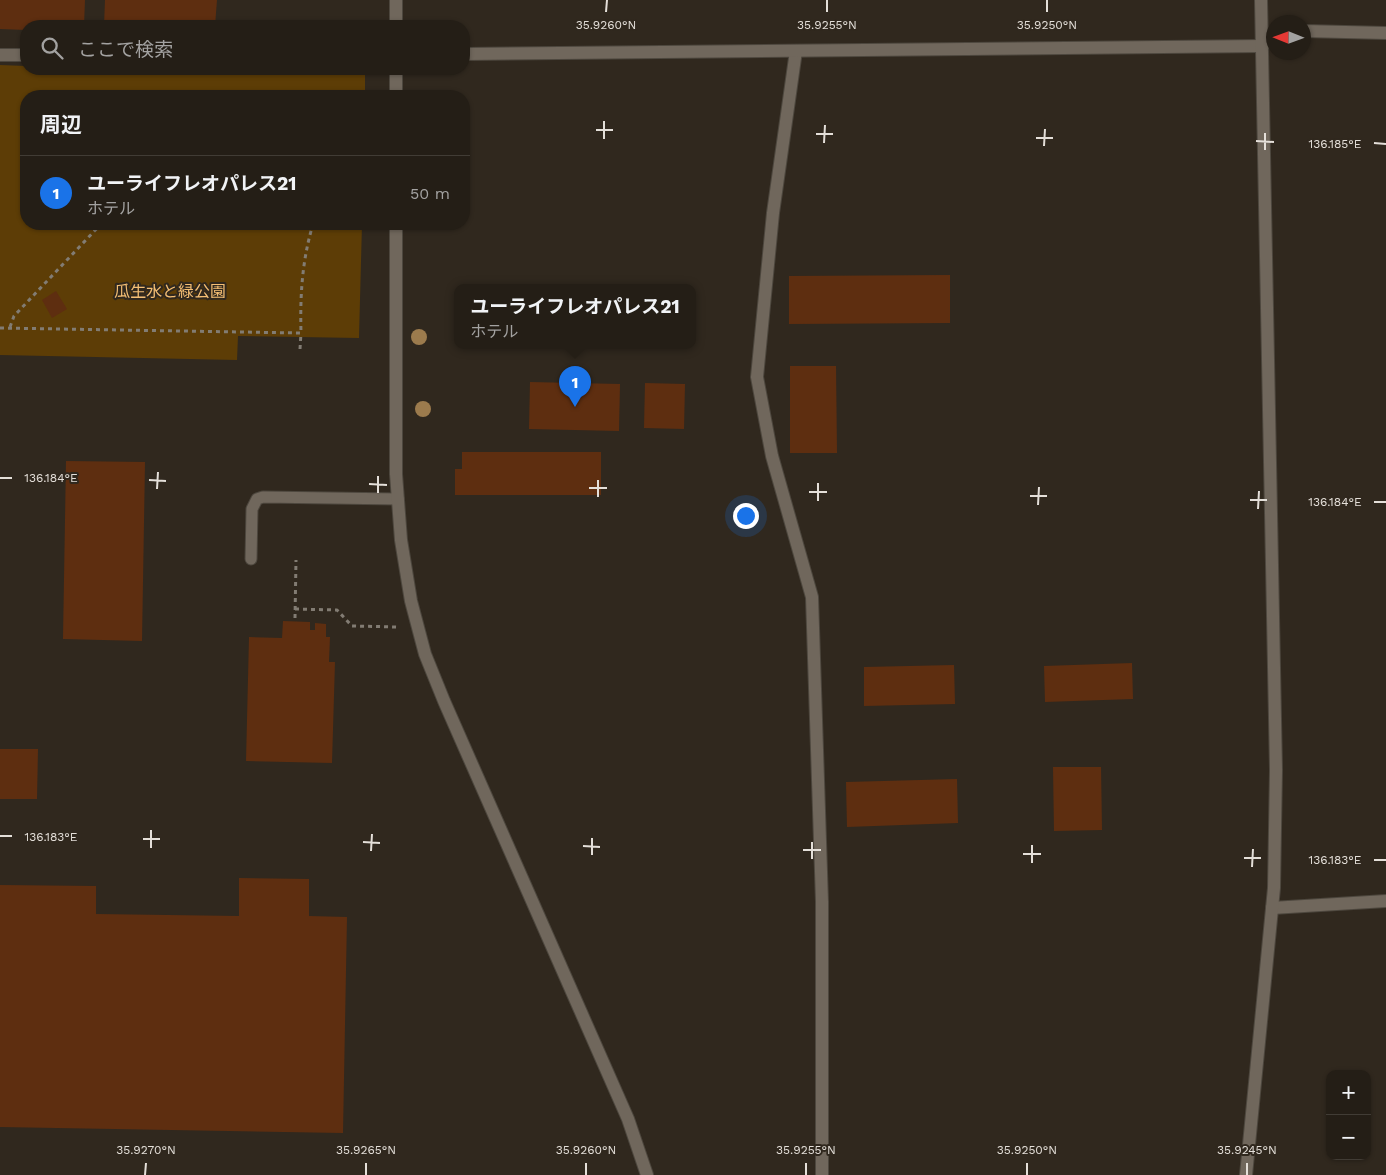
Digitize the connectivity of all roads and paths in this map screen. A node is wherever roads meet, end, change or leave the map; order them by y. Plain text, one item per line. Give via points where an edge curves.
1 (396, 0) edge
2 (1261, 0) edge
3 (396, 20) edge
4 (1266, 22) edge
5 (1311, 32) edge
6 (1386, 33) edge
7 (1266, 36) edge
8 (1262, 46) junction
9 (796, 51) junction
10 (0, 54) edge
11 (20, 54) edge
12 (470, 54) edge
13 (396, 75) edge
14 (396, 90) edge
15 (95, 230) edge
16 (311, 230) edge
17 (396, 230) edge
18 (10, 327) junction
19 (0, 328) edge
20 (301, 333) junction
21 (300, 349) dead end
22 (398, 500) junction
23 (251, 558) dead end
24 (296, 560) dead end
25 (295, 609) junction
26 (295, 618) dead end
27 (418, 627) junction
28 (1386, 901) edge
29 (1272, 908) junction
30 (647, 1175) edge
31 (822, 1175) edge
32 (1246, 1175) edge

1 - 3 street
2 - 4 street
5 - 6 street
7 - 8 street
8 - 9 street
8 - 29 street via 1276,770
9 - 12 street
9 - 31 street via 773,212 757,377 772,456 812,597 822,902
10 - 11 street
13 - 14 street
15 - 18 path via 14,316
16 - 20 path via 300,288
17 - 22 street
18 - 19 path
18 - 20 path
20 - 21 path
22 - 23 lane via 257,499 252,509
22 - 27 street via 401,540
24 - 25 path
25 - 26 path
25 - 27 path via 337,610 352,626
27 - 30 street via 444,701 628,1119
28 - 29 street
29 - 32 street

